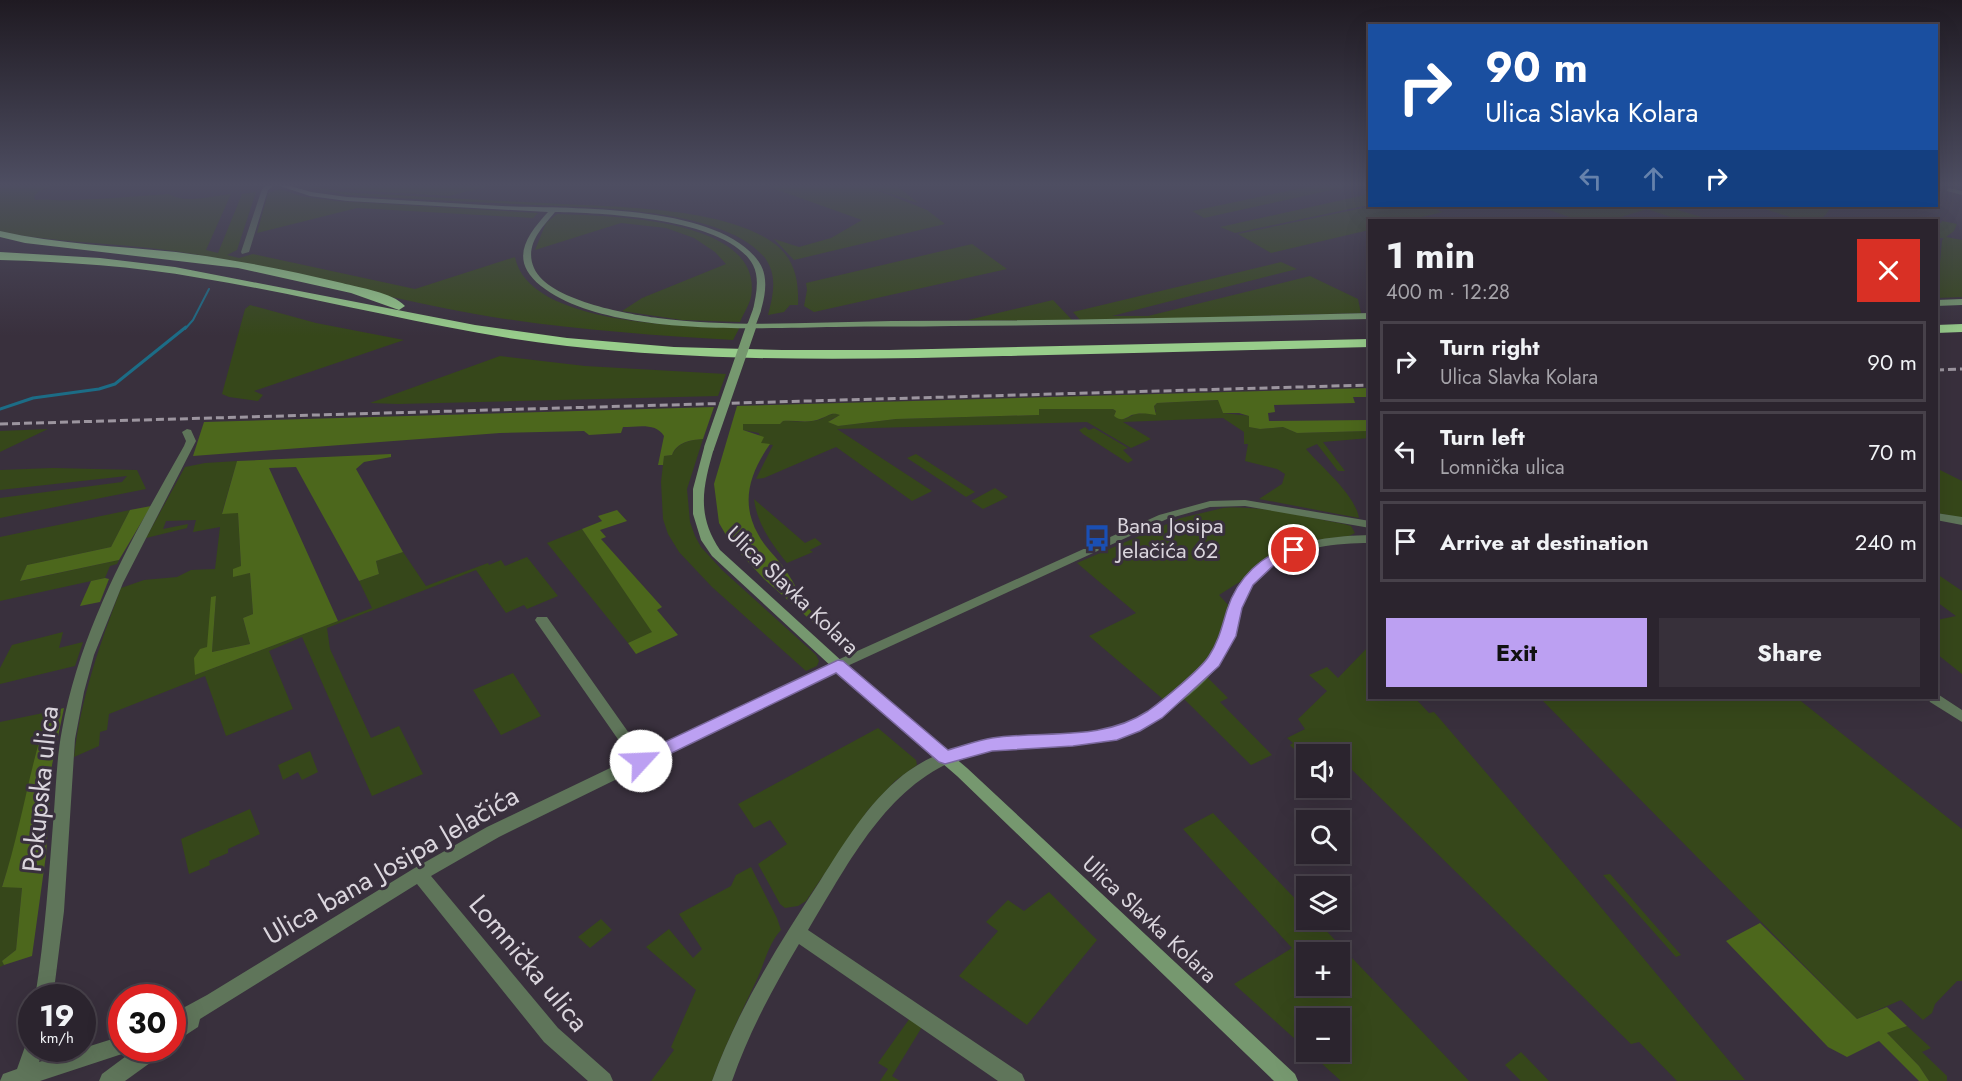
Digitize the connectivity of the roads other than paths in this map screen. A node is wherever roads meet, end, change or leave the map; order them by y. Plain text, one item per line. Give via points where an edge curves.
1 (6, 235) edge
2 (250, 235) edge
3 (531, 235) edge
4 (721, 235) edge
5 (0, 245) edge
6 (0, 250) edge
7 (124, 251) junction
8 (245, 252) dead end
9 (0, 256) edge
10 (0, 263) edge
11 (1962, 302) edge
12 (340, 303) junction
13 (1938, 303) edge
14 (399, 306) junction
15 (1368, 316) edge
16 (1962, 320) edge
17 (1938, 321) edge
18 (1962, 328) edge
19 (1938, 329) edge
20 (1368, 334) edge
21 (1368, 343) edge
22 (187, 432) dead end
23 (1938, 516) edge
24 (1962, 521) edge
25 (1368, 525) edge
26 (1368, 539) edge
27 (542, 620) dead end
28 (838, 665) junction
29 (1936, 699) edge
30 (1962, 717) edge
31 (945, 757) junction
32 (641, 761) junction
33 (419, 874) junction
34 (796, 933) junction
35 (47, 984) edge
36 (214, 1001) junction
37 (186, 1016) edge
38 (186, 1024) edge
39 (108, 1050) edge
40 (28, 1062) edge
41 (135, 1062) edge
42 (20, 1079) edge
43 (109, 1081) edge
44 (603, 1081) edge
45 (722, 1081) edge
46 (1015, 1081) edge
47 (1288, 1081) edge

1 - 7 highway
2 - 8 street
3 - 15 main road via 525,246 527,265 536,278 579,303 640,318 713,324 956,324
4 - 28 main road, Ulica Slavka Kolara, bridge via 740,246 758,266 763,283 758,310 709,447 697,513 707,541 746,583
5 - 7 highway
6 - 14 highway via 114,255 197,265
7 - 14 highway via 308,278
9 - 12 highway via 97,261 185,272
10 - 12 highway via 127,270
11 - 13 main road
12 - 21 highway via 439,324 568,343 731,354 861,355
14 - 20 highway via 574,334 734,345 863,347
16 - 17 highway
18 - 19 highway
22 - 35 street, Pokupska ulica via 189,446 100,620 72,714
23 - 24 street
25 - 28 street, Ulica bana Josipa Jelačića via 1266,505 1210,504 1163,517
26 - 31 street via 1322,542 1269,562 1254,574 1240,595 1228,636 1214,662 1156,713 1134,727 1098,738 992,744
27 - 32 street
28 - 31 main road, Ulica Slavka Kolara
28 - 32 street, Ulica bana Josipa Jelačića
29 - 30 street
31 - 34 street via 914,775 887,799
31 - 47 main road, Ulica Slavka Kolara
32 - 33 street, Ulica bana Josipa Jelačića via 493,832
33 - 36 street, Ulica bana Josipa Jelačića
33 - 44 street, Lomnička ulica via 552,1035
34 - 45 street via 748,1019
34 - 46 street
36 - 37 street, Ulica bana Josipa Jelačića
36 - 38 street
39 - 42 street
40 - 42 street
41 - 43 street

